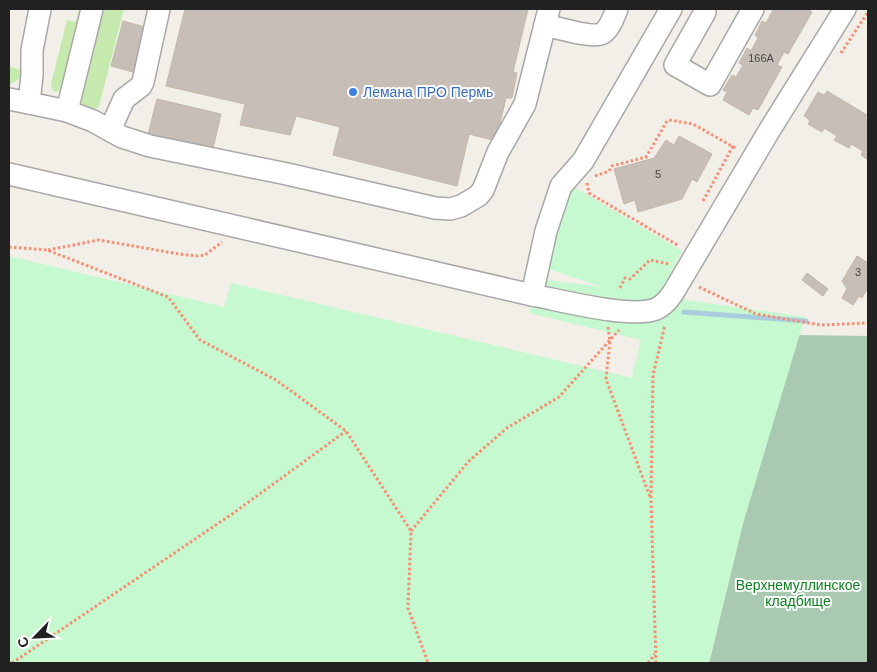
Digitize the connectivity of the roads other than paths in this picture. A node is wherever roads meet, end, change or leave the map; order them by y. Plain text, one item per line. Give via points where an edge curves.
1 (40, 9) edge
2 (92, 9) edge
3 (159, 9) edge
4 (617, 9) edge
5 (672, 9) edge
6 (753, 9) edge
7 (845, 9) edge
8 (705, 12) dead end
9 (547, 17) edge
10 (19, 101) edge
11 (67, 111) junction
12 (110, 130) junction
13 (9, 174) edge
14 (532, 295) junction

1 - 10 lane via 32,50 32,75
2 - 11 lane
3 - 12 lane via 144,82 124,99
4 - 9 lane via 605,31 599,35 590,35
5 - 14 lane via 583,161 561,186 546,231
6 - 8 lane via 710,86 675,65
7 - 14 lane via 673,293 663,304 655,309 634,312
9 - 12 lane via 525,104 498,152 488,181 470,202 450,209 150,146 133,142
10 - 11 lane
11 - 12 lane
13 - 14 lane

